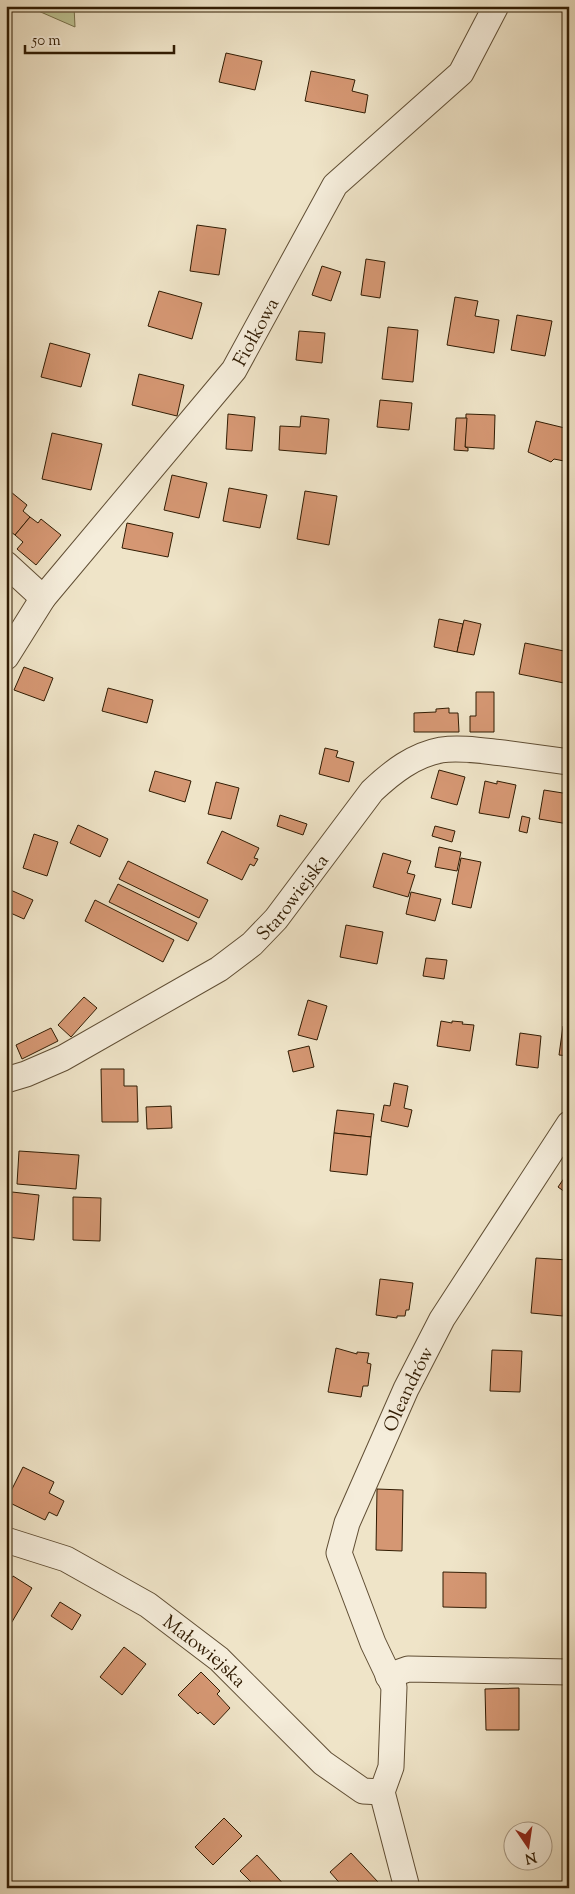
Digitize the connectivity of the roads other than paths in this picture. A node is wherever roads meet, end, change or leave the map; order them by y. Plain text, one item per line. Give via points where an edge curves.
1 (496, 6) edge
2 (6, 564) edge
3 (43, 598) junction
4 (6, 657) edge
5 (569, 762) edge
6 (6, 1080) edge
7 (569, 1124) edge
8 (6, 1540) edge
9 (569, 1672) edge
10 (388, 1676) junction
11 (382, 1792) junction
12 (407, 1888) edge

1 - 3 street, Fiołkowa via 461,73 335,184 234,370
2 - 3 street
3 - 4 street, Fiołkowa
5 - 6 street, Starowiejska via 478,750 442,750 406,764 372,791 276,919 252,944 219,970 62,1058
7 - 10 street, Oleandrów via 442,1318 406,1389 347,1523 339,1553
8 - 11 street, Małowiejska via 66,1559 148,1605 220,1659 323,1763 363,1791
9 - 10 street via 408,1669
10 - 11 street, Oleandrów via 394,1687 391,1767
11 - 12 street

